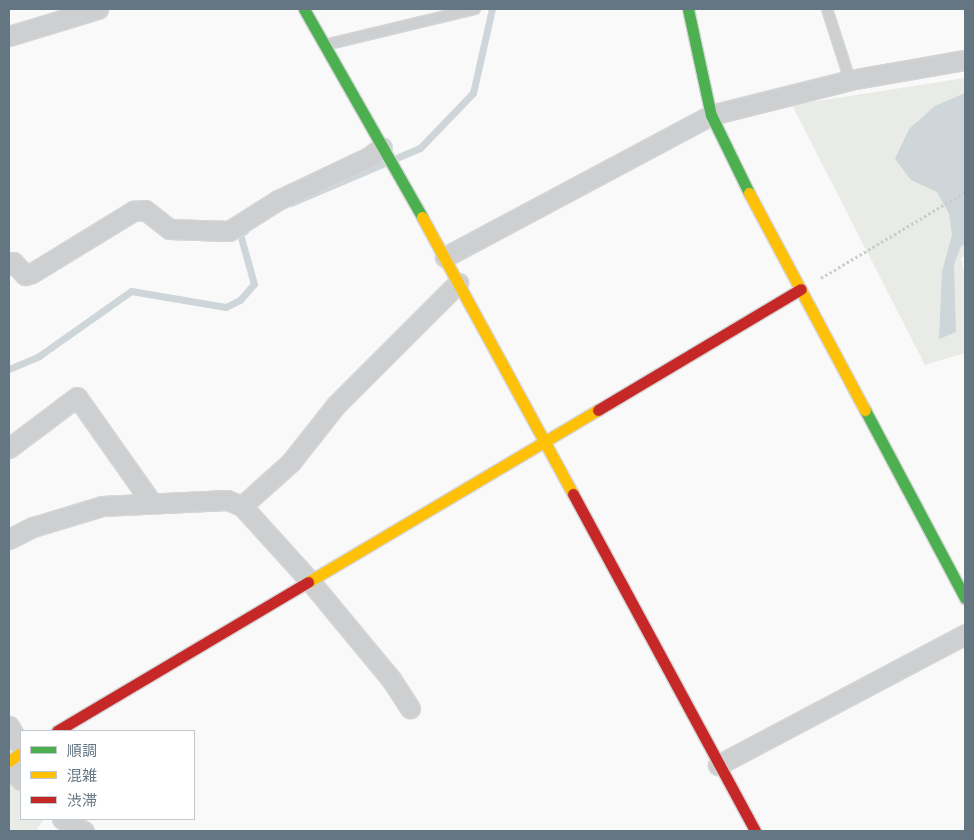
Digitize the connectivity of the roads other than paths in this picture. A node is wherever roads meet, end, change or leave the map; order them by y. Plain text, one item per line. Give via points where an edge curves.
1 (98, 9) edge
2 (304, 9) edge
3 (475, 9) edge
4 (688, 9) edge
5 (827, 9) edge
6 (9, 36) edge
7 (325, 45) junction
8 (965, 60) edge
9 (850, 80) junction
10 (712, 115) junction
11 (384, 150) junction
12 (445, 257) junction
13 (10, 261) edge
14 (458, 283) junction
15 (802, 289) junction
16 (544, 440) junction
17 (9, 448) edge
18 (151, 502) junction
19 (242, 506) junction
20 (9, 539) edge
21 (308, 580) junction
22 (965, 598) edge
23 (965, 634) edge
24 (410, 708) dead end
25 (9, 726) edge
26 (59, 730) edge
27 (20, 745) edge
28 (20, 754) edge
29 (9, 761) edge
30 (718, 765) junction
31 (9, 766) edge
32 (20, 779) edge
33 (64, 820) edge
34 (84, 831) edge
35 (755, 831) edge

1 - 6 street
2 - 7 street
3 - 7 lane
4 - 10 street
5 - 9 lane
7 - 11 street
8 - 9 street
9 - 10 street
10 - 12 street
10 - 15 street
11 - 12 street
11 - 13 street via 278,200 229,231 168,229 145,210 133,211 32,272 20,272
12 - 14 street
14 - 16 street
14 - 19 street via 336,406 290,462
15 - 16 street
15 - 22 street
16 - 21 street
16 - 30 street
17 - 18 street via 77,397
18 - 19 street via 228,500
18 - 20 street via 102,506
19 - 21 street
21 - 24 street via 391,679
21 - 26 street
23 - 30 street
25 - 27 street
28 - 29 street
30 - 35 street
31 - 32 street
33 - 34 street

